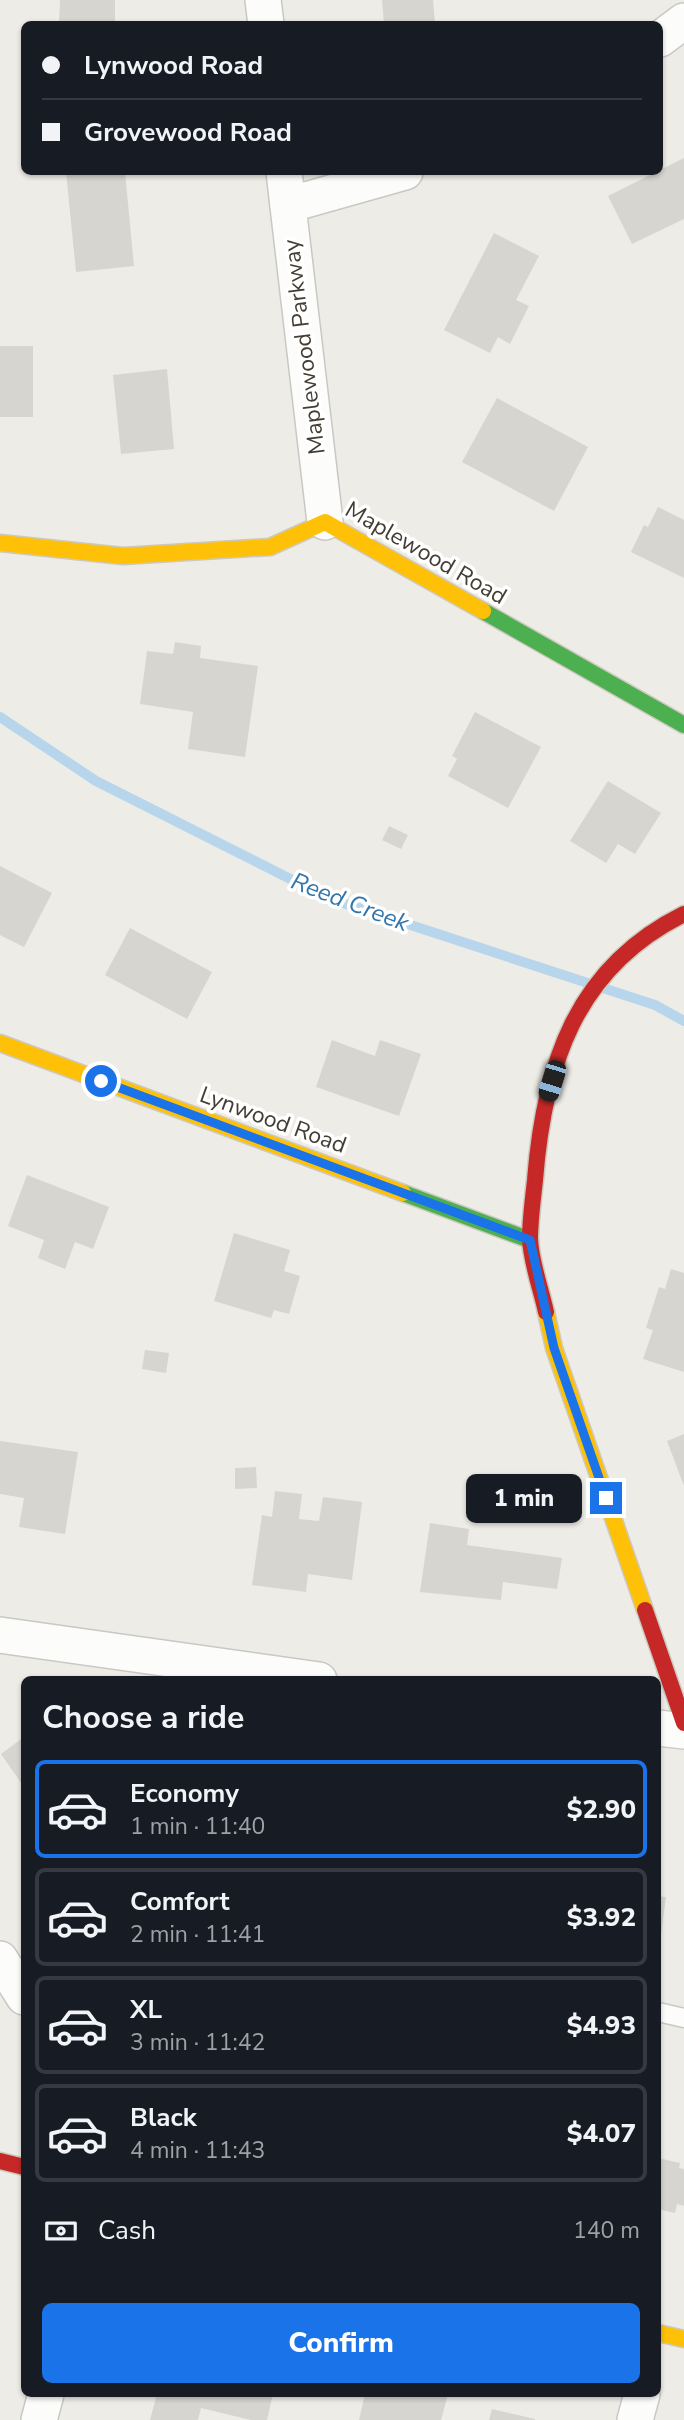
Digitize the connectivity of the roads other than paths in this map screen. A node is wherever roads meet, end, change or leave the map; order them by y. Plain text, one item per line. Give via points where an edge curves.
1 (263, 0) edge
2 (266, 21) edge
3 (684, 21) edge
4 (663, 37) edge
5 (383, 175) edge
6 (286, 188) edge
7 (325, 522) junction
8 (0, 543) edge
9 (684, 725) edge
10 (684, 914) edge
11 (0, 1044) edge
12 (530, 1240) junction
13 (0, 1635) edge
14 (291, 1676) edge
15 (684, 1723) edge
16 (661, 1728) edge
17 (684, 1731) edge
18 (0, 1959) edge
19 (21, 1992) edge
20 (661, 2013) edge
21 (684, 2018) edge
22 (0, 2161) edge
23 (21, 2166) edge
24 (661, 2335) edge
25 (684, 2339) edge
26 (45, 2397) edge
27 (641, 2397) edge
28 (39, 2420) edge
29 (635, 2420) edge

1 - 2 street
3 - 4 street
5 - 6 street
6 - 7 street, Maplewood Parkway
7 - 8 street, Maplewood Road via 270,547 122,556
7 - 9 street, Maplewood Road
10 - 12 street via 608,968 578,1011 540,1120
11 - 12 street, Lynwood Road
12 - 15 street via 554,1348
13 - 14 street
16 - 17 street
18 - 19 street
20 - 21 lane
22 - 23 street
24 - 25 street
26 - 28 street
27 - 29 street

